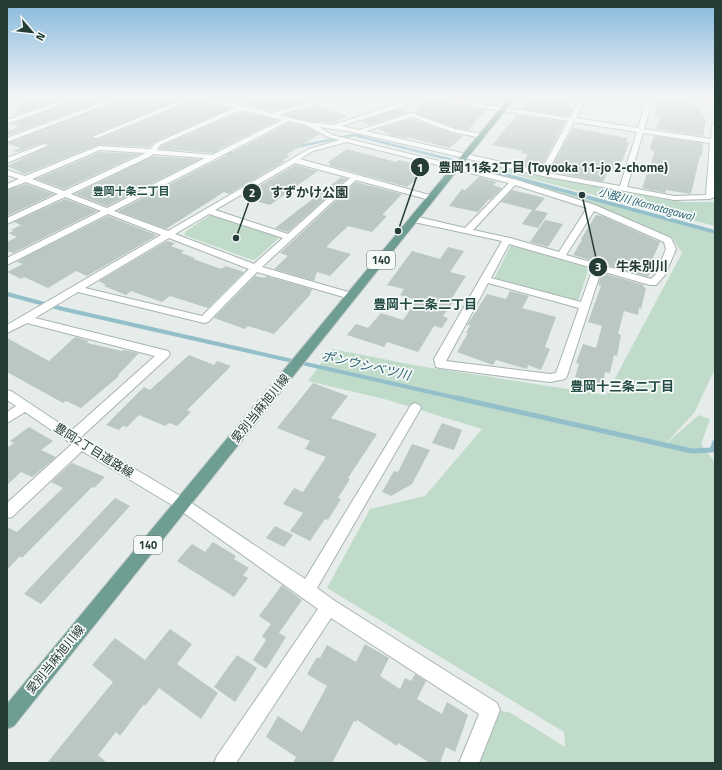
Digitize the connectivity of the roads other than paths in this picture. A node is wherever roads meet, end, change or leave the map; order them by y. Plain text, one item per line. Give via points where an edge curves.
1 (26, 133) edge
2 (107, 133) edge
3 (183, 133) edge
4 (263, 133) edge
5 (324, 133) edge
6 (365, 133) edge
7 (465, 133) edge
8 (484, 133) edge
9 (565, 133) edge
10 (640, 133) edge
11 (659, 133) edge
12 (482, 136) junction
13 (95, 138) dead end
14 (7, 140) edge
15 (343, 140) junction
16 (714, 142) edge
17 (46, 145) dead end
18 (152, 151) junction
19 (217, 156) junction
20 (464, 158) junction
21 (294, 160) junction
22 (7, 161) edge
23 (457, 166) junction
24 (7, 172) edge
25 (542, 174) junction
26 (355, 177) junction
27 (24, 179) junction
28 (514, 182) junction
29 (7, 187) edge
30 (623, 189) junction
31 (63, 195) junction
32 (430, 198) junction
33 (592, 207) junction
34 (108, 211) junction
35 (208, 211) junction
36 (414, 219) junction
37 (7, 221) edge
38 (467, 231) junction
39 (167, 235) junction
40 (289, 238) junction
41 (507, 240) junction
42 (561, 256) junction
43 (7, 262) edge
44 (598, 267) junction
45 (255, 268) junction
46 (485, 279) junction
47 (77, 289) junction
48 (351, 296) junction
49 (585, 306) junction
50 (26, 319) junction
51 (7, 330) edge
52 (7, 394) edge
53 (25, 406) junction
54 (415, 408) dead end
55 (7, 418) edge
56 (77, 440) junction
57 (182, 504) junction
58 (7, 512) edge
59 (307, 590) junction
60 (329, 607) junction
61 (7, 719) edge
62 (224, 763) edge
63 (469, 763) edge

1 - 14 street
2 - 13 street
3 - 18 street via 158,144
4 - 19 street
5 - 15 street
6 - 20 street
7 - 12 street
8 - 12 main road, 愛別当麻旭川線 / 140
9 - 25 street
10 - 30 street
11 - 16 street
12 - 20 main road, 愛別当麻旭川線 / 140
15 - 21 street via 311,150
15 - 23 street
16 - 30 street via 710,197 674,198
17 - 22 street
18 - 19 street
18 - 27 street via 99,148
18 - 31 street via 147,156
19 - 34 street
20 - 23 main road, 愛別当麻旭川線 / 140
20 - 25 street
21 - 26 street
21 - 35 street
23 - 28 street
23 - 32 main road, 愛別当麻旭川線 / 140
24 - 27 street
25 - 30 street
26 - 32 street
26 - 40 street
27 - 29 street
27 - 31 street
28 - 33 street
28 - 38 street
31 - 34 street
31 - 37 street
32 - 36 main road, 愛別当麻旭川線 / 140
33 - 42 street
33 - 44 street via 668,240 671,249 660,275 653,283
34 - 39 street
34 - 43 street
35 - 39 street
35 - 40 street
36 - 38 street
36 - 48 main road, 愛別当麻旭川線 / 140
38 - 41 street
39 - 45 street
39 - 47 street
40 - 45 street
41 - 42 street
41 - 46 street
42 - 44 street
44 - 49 street
45 - 47 street via 204,320
45 - 48 street
46 - 49 street
46 - 49 street via 440,359 440,364 550,378 561,376
47 - 50 street
48 - 57 main road, 愛別当麻旭川線 / 140
50 - 51 street
50 - 56 street via 164,354
52 - 53 street, 豊岡2丁目道路線
53 - 55 street
53 - 56 street, 豊岡2丁目道路線
54 - 59 street
56 - 57 street, 豊岡2丁目道路線
56 - 58 street
57 - 59 street, 豊岡2丁目道路線
57 - 61 main road, 愛別当麻旭川線 / 140
59 - 60 street, 豊岡2丁目道路線
60 - 62 street
60 - 63 street, 豊岡2丁目道路線 via 490,710

